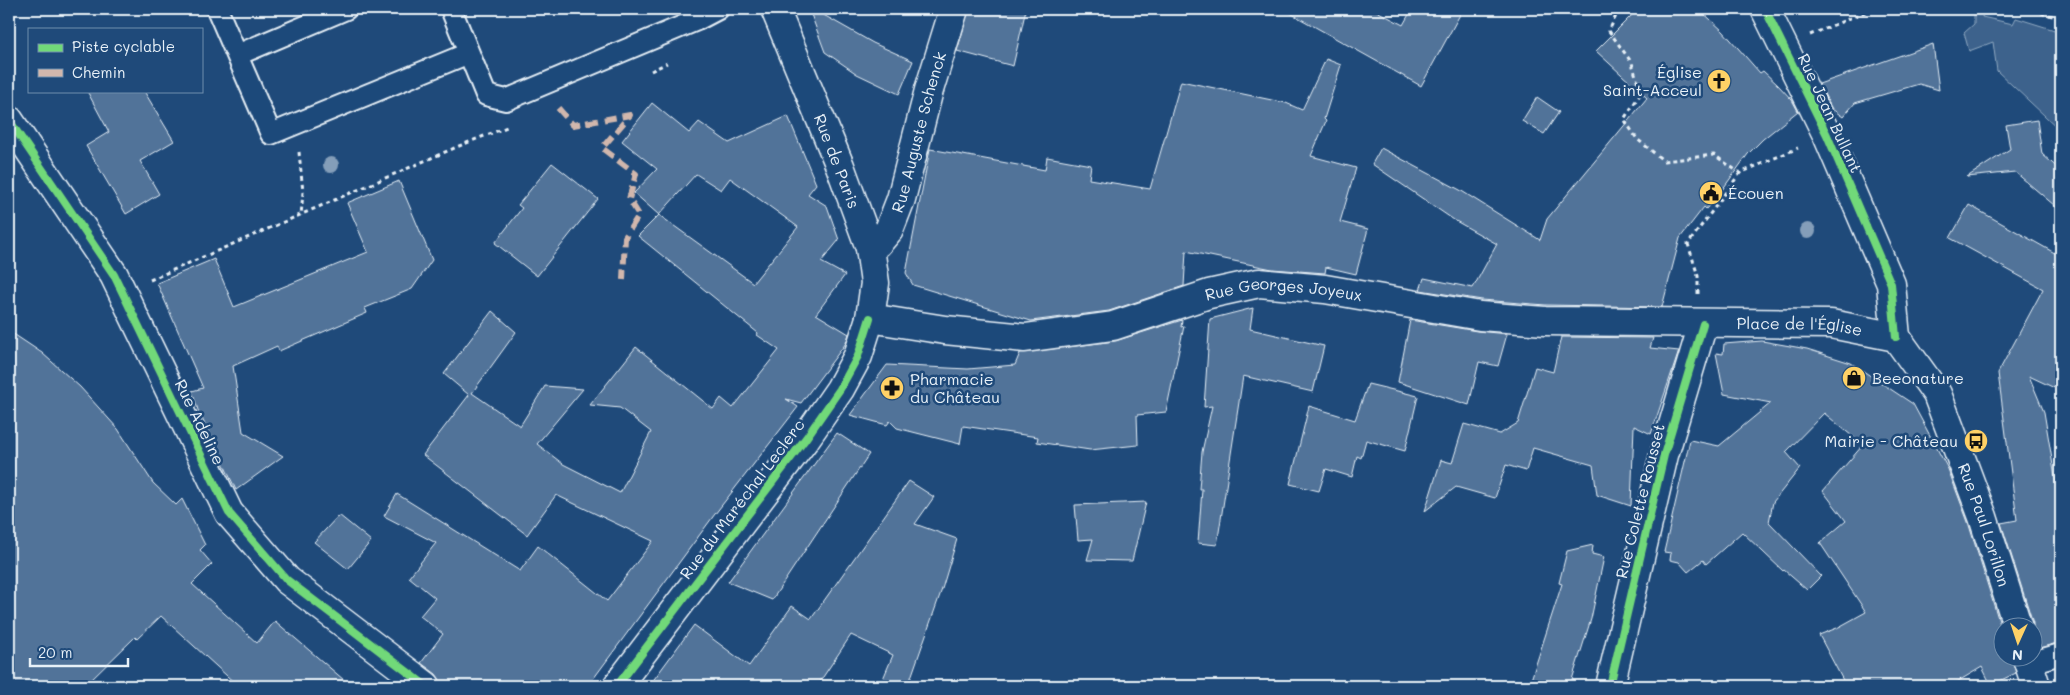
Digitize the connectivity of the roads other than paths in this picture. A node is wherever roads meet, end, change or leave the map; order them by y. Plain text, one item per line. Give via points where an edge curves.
1 (217, 9) edge
2 (346, 9) edge
3 (451, 9) edge
4 (718, 9) edge
5 (775, 9) edge
6 (954, 9) edge
7 (1765, 9) edge
8 (469, 54) junction
9 (237, 55) junction
10 (9, 120) edge
11 (870, 248) junction
12 (870, 318) junction
13 (1703, 324) junction
14 (1896, 337) junction
15 (2015, 618) edge
16 (2061, 654) edge
17 (2031, 669) edge
18 (426, 686) edge
19 (617, 686) edge
20 (1610, 686) edge

1 - 9 lane
2 - 9 lane
3 - 8 lane
4 - 8 lane via 506,100 486,94
5 - 11 main road, Rue de Paris
6 - 11 main road, Rue Auguste Schenck via 901,199 889,230
7 - 14 main road, Rue Jean Bullant via 1827,135 1891,284
8 - 9 lane via 271,134
10 - 18 main road, Rue Adeline via 114,275 229,513 287,580
11 - 12 main road, Rue de Paris via 875,282
12 - 13 main road, Rue Georges Joyeux via 1025,338 1113,326 1209,294 1259,283 1326,289 1480,316 1545,321
12 - 19 main road, Rue du Maréchal Leclerc via 858,356 823,414
13 - 14 main road, Place de l'Église via 1832,324
13 - 20 main road, Rue Colette Rousset via 1664,455
14 - 15 main road, Rue Paul Lorillon via 1937,394 1983,517
16 - 17 lane

